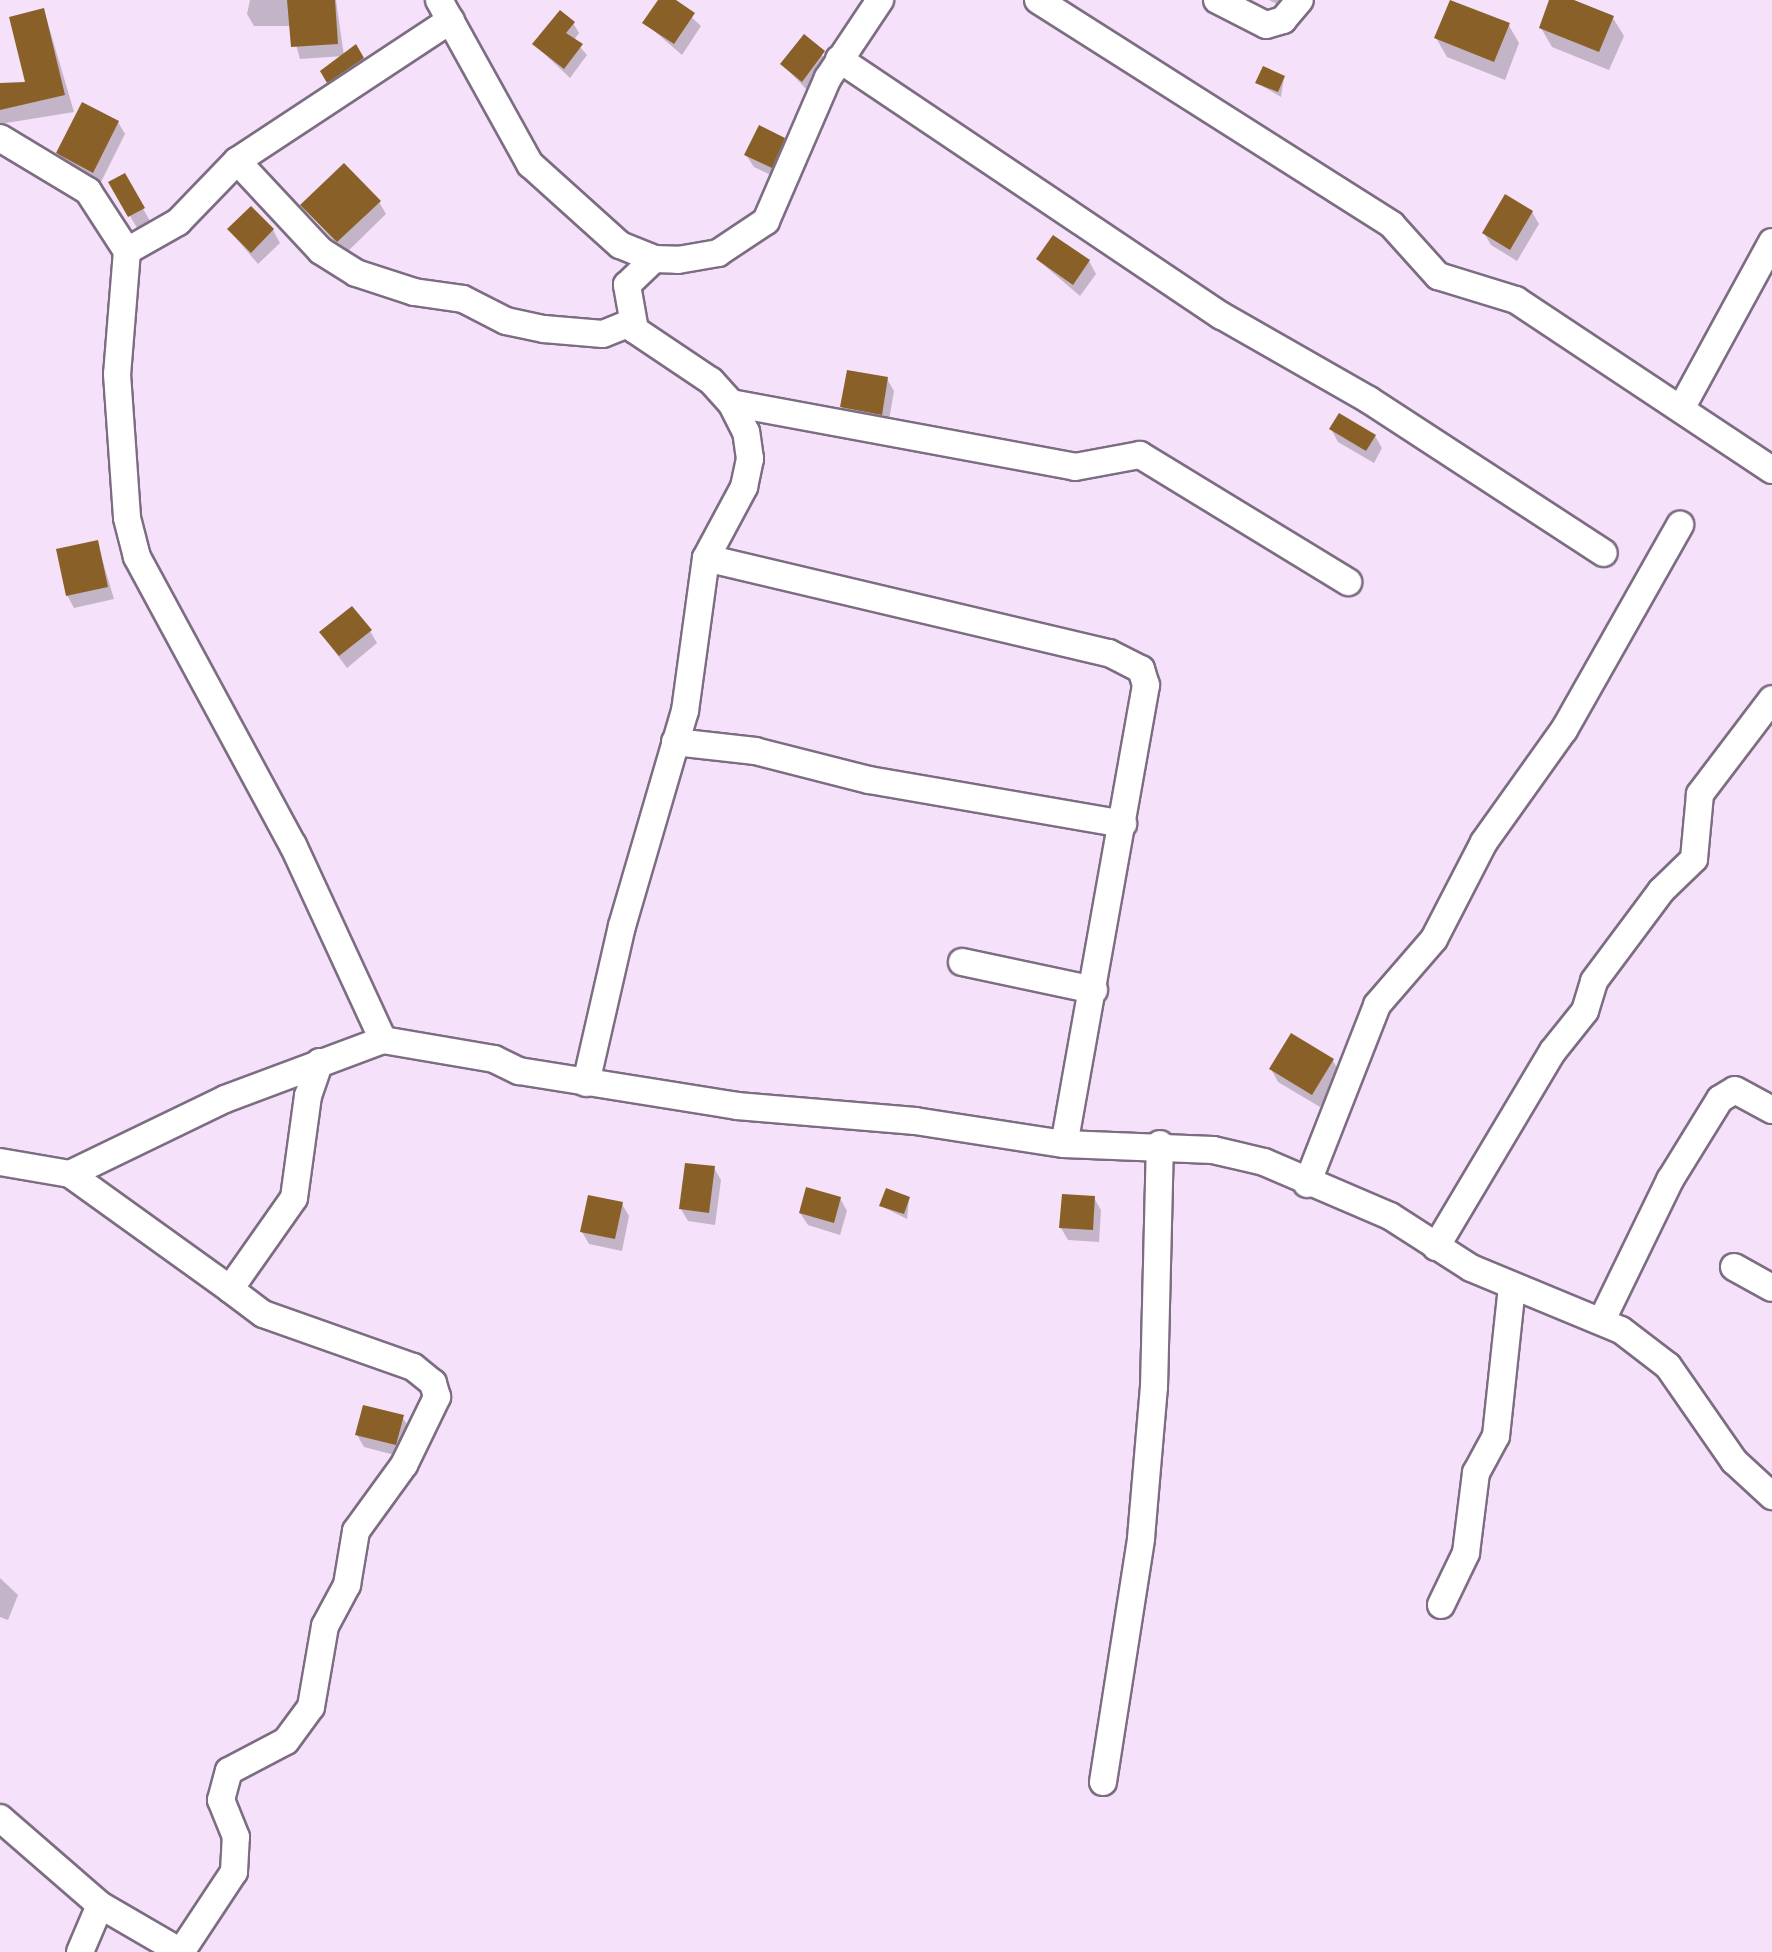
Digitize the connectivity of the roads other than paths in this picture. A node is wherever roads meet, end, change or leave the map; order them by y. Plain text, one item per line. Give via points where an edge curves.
1 (880, 0) edge
2 (1038, 0) edge
3 (1217, 0) edge
4 (1300, 0) edge
5 (445, 10) edge
6 (839, 59) junction
7 (0, 138) edge
8 (237, 161) junction
9 (1772, 242) edge
10 (620, 245) junction
11 (127, 251) junction
12 (654, 259) junction
13 (627, 285) junction
14 (632, 322) junction
15 (731, 403) junction
16 (1682, 407) junction
17 (1772, 470) edge
18 (1680, 525) dead end
19 (1604, 553) dead end
20 (706, 558) junction
21 (1348, 582) dead end
22 (1772, 699) edge
23 (675, 742) junction
24 (1123, 824) junction
25 (962, 962) dead end
26 (1094, 990) junction
27 (383, 1040) junction
28 (320, 1062) junction
29 (586, 1083) junction
30 (1772, 1110) edge
31 (1160, 1143) junction
32 (1064, 1144) junction
33 (0, 1162) edge
34 (70, 1174) junction
35 (1307, 1184) junction
36 (1436, 1247) junction
37 (1734, 1267) dead end
38 (1512, 1287) junction
39 (1772, 1288) edge
40 (230, 1289) junction
41 (1602, 1320) junction
42 (1772, 1496) edge
43 (1441, 1605) dead end
44 (1103, 1782) dead end
45 (0, 1818) edge
46 (100, 1905) junction
47 (80, 1952) edge

1 - 6 street
2 - 16 street via 1392,225 1437,276 1516,300
3 - 4 street via 1266,25 1283,20
5 - 8 street
5 - 10 street via 530,164
6 - 12 street via 766,221 718,253
6 - 19 street via 1222,316 1369,400
7 - 11 street via 88,191
8 - 11 street via 178,222
8 - 14 street via 321,251 356,274 414,292 463,299 506,321 544,329 603,334
9 - 16 street
10 - 12 street
10 - 13 street
11 - 27 street via 117,374 127,518 137,557 293,845
12 - 13 street
13 - 14 street
14 - 15 street via 644,342 711,381
15 - 20 street via 746,432 750,460 744,487
15 - 21 street via 1075,467 1140,455
16 - 17 street
18 - 35 street via 1564,730 1484,842 1441,929 1377,1005
20 - 23 street
20 - 24 street via 1110,653 1141,669 1146,685
22 - 36 street via 1700,794 1694,859 1661,891 1594,981 1585,1011 1553,1051
23 - 24 street via 755,751 869,780
23 - 29 street via 622,926
24 - 26 street via 1097,936
25 - 26 street
26 - 32 street
27 - 28 street
27 - 29 street
28 - 34 street via 225,1099
28 - 40 street via 300,1138 294,1198 284,1219 249,1253
29 - 32 street
30 - 41 street via 1735,1090 1720,1098 1670,1180
31 - 32 street
31 - 35 street via 1264,1162
31 - 44 street via 1158,1303 1145,1496
33 - 34 street
34 - 40 street
35 - 36 street via 1390,1216
36 - 38 street
37 - 39 street
38 - 41 street
38 - 43 street via 1496,1436 1476,1473 1466,1553
40 - 46 street via 263,1314 413,1367 433,1383 433,1414 356,1531 347,1585 325,1626 311,1707 286,1741 229,1771 223,1785 237,1856 216,1901 181,1952
41 - 42 street via 1668,1366 1734,1461
45 - 46 street
46 - 47 street

